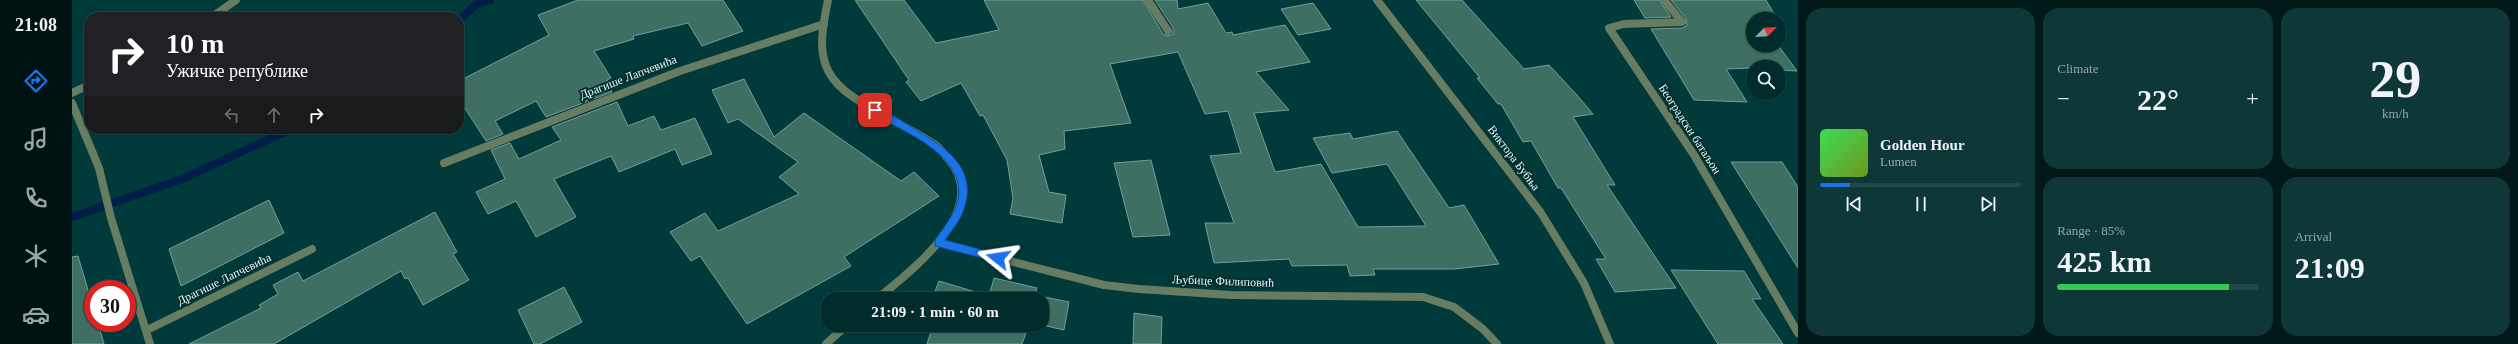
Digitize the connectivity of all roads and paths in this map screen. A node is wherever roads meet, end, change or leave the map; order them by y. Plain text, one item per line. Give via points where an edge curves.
1 (236, 0) edge
2 (828, 0) edge
3 (1148, 0) edge
4 (1377, 0) edge
5 (1664, 0) edge
6 (219, 12) edge
7 (824, 24) junction
8 (1168, 32) dead end
9 (84, 87) edge
10 (72, 93) edge
11 (72, 103) edge
12 (84, 132) edge
13 (85, 134) edge
14 (444, 163) dead end
15 (939, 243) junction
16 (312, 249) dead end
17 (885, 292) edge
18 (147, 330) junction
19 (839, 332) edge
20 (1798, 333) edge
21 (150, 344) edge
22 (826, 344) edge
23 (1497, 344) edge
24 (1610, 344) edge

1 - 6 street
2 - 7 street
3 - 8 street
4 - 24 street, Виктора Бубња via 1541,213 1584,283
5 - 20 street, Београдски батаљон via 1682,22 1624,24 1609,28 1694,155
7 - 14 street, Драгише Лапчевића via 638,85
7 - 15 street via 824,56 826,68 833,80 856,100 938,147 948,155 962,178 960,209
9 - 10 street
11 - 12 street
13 - 18 street via 99,168
15 - 17 street
15 - 23 street, Љубице Филиповић via 1104,284 1139,289 1231,295 1423,297 1454,307
16 - 18 street, Драгише Лапчевића
18 - 21 street
19 - 22 street

